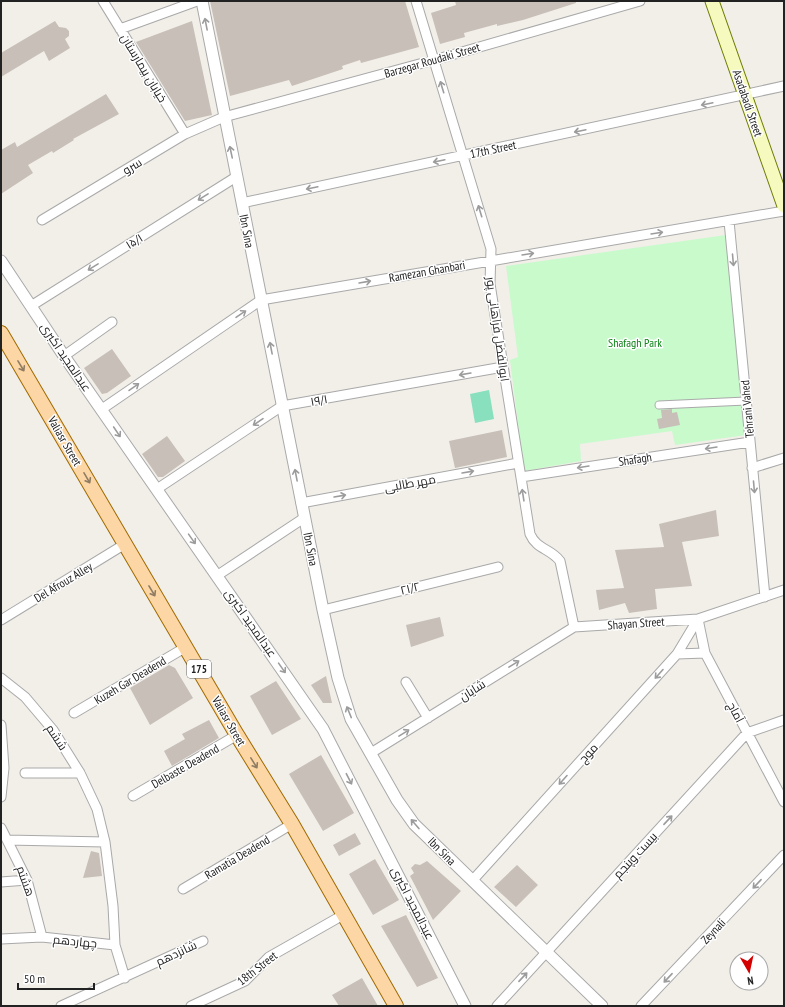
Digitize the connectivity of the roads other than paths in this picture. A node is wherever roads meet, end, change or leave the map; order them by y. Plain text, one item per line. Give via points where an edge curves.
1 (103, 1) edge
2 (197, 1) edge
3 (202, 1) edge
4 (416, 1) edge
5 (640, 1) edge
6 (712, 1) edge
7 (120, 29) junction
8 (434, 60) junction
9 (784, 86) edge
10 (745, 96) junction
11 (224, 117) junction
12 (184, 134) junction
13 (463, 156) junction
14 (236, 177) junction
15 (242, 203) junction
16 (784, 206) edge
17 (784, 211) edge
18 (42, 220) dead end
19 (729, 221) junction
20 (490, 260) junction
21 (1, 261) edge
22 (261, 300) junction
23 (31, 306) junction
24 (112, 322) dead end
25 (1, 333) edge
26 (64, 356) junction
27 (503, 367) junction
28 (746, 401) junction
29 (659, 405) dead end
30 (282, 406) junction
31 (102, 409) junction
32 (750, 442) junction
33 (784, 458) edge
34 (518, 463) junction
35 (752, 468) junction
36 (521, 477) junction
37 (157, 490) junction
38 (301, 503) junction
39 (304, 518) junction
40 (125, 544) junction
41 (498, 567) dead end
42 (218, 575) junction
43 (784, 590) edge
44 (764, 597) junction
45 (323, 610) junction
46 (698, 619) junction
47 (1, 620) edge
48 (574, 627) junction
49 (186, 647) junction
50 (705, 653) junction
51 (677, 654) junction
52 (1, 678) edge
53 (406, 682) dead end
54 (74, 713) dead end
55 (428, 718) junction
56 (784, 720) edge
57 (1, 725) edge
58 (748, 733) junction
59 (237, 736) junction
60 (370, 753) junction
61 (25, 773) dead end
62 (80, 773) junction
63 (133, 796) dead end
64 (1, 797) edge
65 (784, 802) edge
66 (292, 824) junction
67 (1, 828) edge
68 (7, 840) junction
69 (106, 842) junction
70 (784, 855) edge
71 (27, 880) junction
72 (472, 881) junction
73 (1, 882) edge
74 (183, 889) dead end
75 (343, 915) junction
76 (42, 937) junction
77 (1, 938) edge
78 (203, 940) dead end
79 (115, 945) junction
80 (546, 952) junction
81 (124, 978) junction
82 (61, 1006) edge
83 (191, 1006) edge
84 (396, 1006) edge
85 (465, 1006) edge
86 (496, 1006) edge
87 (602, 1006) edge
88 (641, 1006) edge

1 - 7 street, خیابان بیمارستان
2 - 7 street
11 -> 3 street, Ibn Sina
4 - 8 street, ابوالفضل فراهانی پور
5 - 8 street, Barzegar Roudaki Street
6 - 10 main road, Asadabadi Street
7 - 12 street, خیابان بیمارستان
8 - 11 street, Barzegar Roudaki Street
13 -> 8 street, ابوالفضل فراهانی پور
9 - 10 street, 17th Street
10 -> 13 street, 17th Street
10 - 16 main road, Asadabadi Street
11 - 12 street, سرو
14 -> 11 street, Ibn Sina
12 - 18 street, سرو
13 -> 15 street, 17th Street
20 -> 13 street, ابوالفضل فراهانی پور via 491,249
14 - 15 street, Ibn Sina
14 -> 23 street, ۱۵/۱
15 - 22 street, Ibn Sina
17 - 19 street, Ramezan Ghanbari
20 -> 19 street, Ramezan Ghanbari
19 -> 28 street, Tehrani Vahed
22 -> 20 street, Ramezan Ghanbari
20 - 27 street, ابوالفضل فراهانی پور via 490,284
21 - 23 street, عبدالمجید اکبری
30 -> 22 street, Ibn Sina
31 -> 22 street, Ramezan Ghanbari
23 - 26 street, عبدالمجید اکبری
24 - 26 street
25 -> 40 main road, Valiasr Street / 175
26 - 31 street, عبدالمجید اکبری
27 -> 30 street, ۱۹/۱
27 - 34 street, ابوالفضل فراهانی پور
28 - 29 street
28 - 32 street, Tehrani Vahed
30 -> 37 street, ۱۹/۱
38 -> 30 street, Ibn Sina
31 -> 37 street, عبدالمجید اکبری
32 - 35 street, Tehrani Vahed
32 -> 36 street, Shafagh
33 - 35 street
34 - 36 street, ابوالفضل فراهانی پور
38 -> 34 street, مهر طالبی
35 -> 44 street, Tehrani Vahed
48 -> 36 street, ابوالفضل فراهانی پور via 560,561 555,555 533,542 530,534
37 -> 42 street, عبدالمجید اکبری
38 - 39 street, Ibn Sina
39 - 42 street
39 - 45 street, Ibn Sina
40 - 47 street, Del Afrouz Alley
40 -> 49 main road, Valiasr Street / 175
41 - 45 street, ۲۱/۲
42 -> 85 street, عبدالمجید اکبری via 323,729
43 - 44 street, Shayan Street
44 - 46 street, Shayan Street
60 -> 45 street, Ibn Sina via 343,699
46 - 48 street, Shayan Street
46 - 50 street, آماج
46 - 51 street, موج
55 -> 48 street, شایان
49 - 54 street, Kuzeh Gar Deadend
49 - 59 main road, Valiasr Street / 175
50 - 51 street
50 - 58 street, آماج
51 -> 72 street, موج
52 - 62 street, ششم via 41,713
53 - 55 street
60 -> 55 street, شایان
56 - 58 street, بیست وپنجم
57 - 64 street via 4,768
58 - 65 street, آماج
80 -> 58 street, بیست وپنجم
59 - 63 street, Delbaste Deadend
59 -> 66 main road, Valiasr Street / 175
72 -> 60 street, Ibn Sina via 414,824
61 - 62 street
62 - 69 street, ششم via 97,809
66 - 74 street, Ramatia Deadend
66 - 75 main road, Valiasr Street / 175
67 - 68 street, هشتم
68 - 69 street
68 - 71 street, هشتم
69 - 79 street, ششم
70 -> 88 street, Zeynali
71 - 73 street
71 - 76 street, هشتم
72 - 80 street, Ibn Sina
75 - 83 street, 18th Street via 269,956 245,981
75 - 84 main road, Valiasr Street / 175
76 - 77 street, چهاردهم
76 - 79 street, چهاردهم
78 - 81 street, شانزدهم
79 - 81 street
86 -> 80 street, بیست وپنجم
80 - 87 street, Ibn Sina
81 - 82 street, شانزدهم

